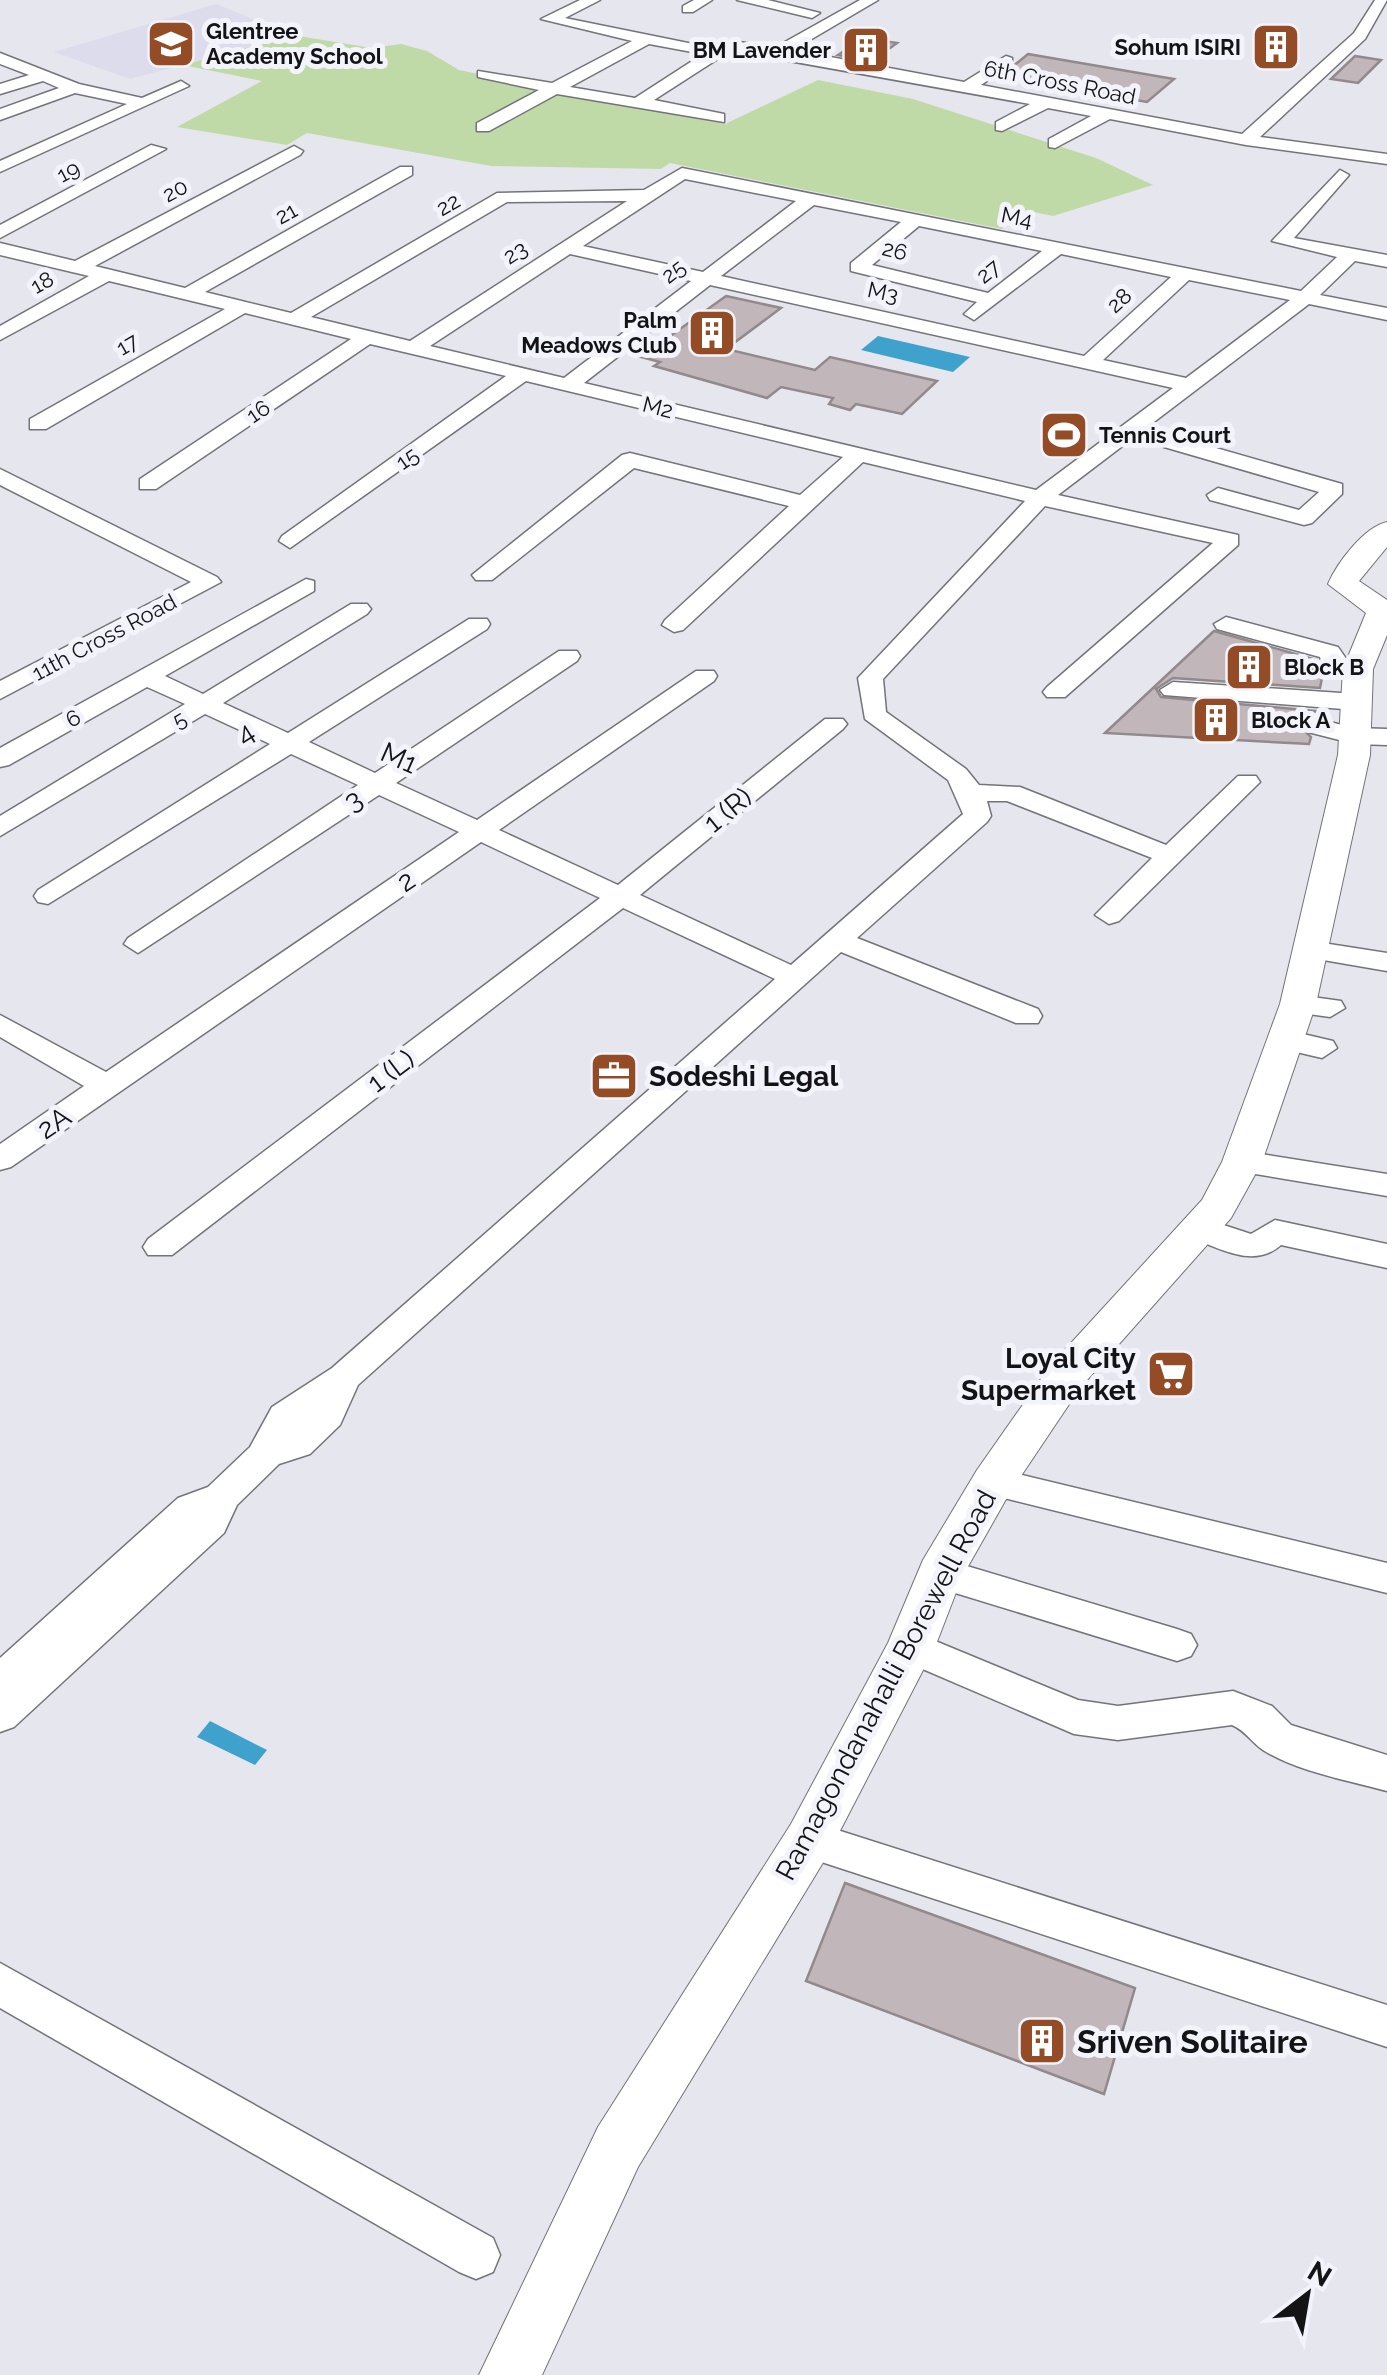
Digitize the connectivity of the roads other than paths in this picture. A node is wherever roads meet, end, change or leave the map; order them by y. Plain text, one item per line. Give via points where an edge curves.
1 (593, 0) edge
2 (706, 0) edge
3 (744, 0) edge
4 (871, 0) edge
5 (1382, 0) edge
6 (688, 9) dead end
7 (812, 13) dead end
8 (647, 40) junction
9 (721, 50) junction
10 (778, 52) junction
11 (888, 59) dead end
12 (1, 60) edge
13 (1006, 61) dead end
14 (873, 69) junction
15 (484, 74) dead end
16 (44, 76) junction
17 (181, 86) dead end
18 (968, 87) junction
19 (74, 88) junction
20 (0, 89) edge
21 (554, 89) junction
22 (640, 102) junction
23 (1046, 102) junction
24 (144, 104) junction
25 (1107, 114) junction
26 (0, 115) edge
27 (718, 118) dead end
28 (1002, 126) dead end
29 (483, 127) dead end
30 (1246, 140) junction
31 (1055, 142) dead end
32 (157, 148) dead end
33 (294, 151) dead end
34 (1387, 159) edge
35 (0, 167) edge
36 (406, 171) dead end
37 (1340, 174) dead end
38 (643, 195) junction
39 (810, 199) junction
40 (915, 220) junction
41 (0, 232) edge
42 (567, 248) junction
43 (1057, 248) junction
44 (0, 249) edge
45 (1351, 254) junction
46 (1387, 261) edge
47 (78, 268) junction
48 (108, 274) junction
49 (1185, 274) junction
50 (703, 280) junction
51 (188, 294) junction
52 (1305, 298) junction
53 (992, 300) junction
54 (242, 307) junction
55 (1387, 314) edge
56 (294, 320) junction
57 (951, 332) junction
58 (0, 334) edge
59 (367, 337) junction
60 (414, 348) junction
61 (1088, 363) junction
62 (523, 374) junction
63 (568, 385) junction
64 (1188, 385) junction
65 (38, 424) dead end
66 (1131, 431) junction
67 (858, 455) junction
68 (0, 476) edge
69 (148, 484) dead end
70 (1218, 495) dead end
71 (1040, 498) junction
72 (805, 502) junction
73 (1387, 530) edge
74 (290, 540) dead end
75 (484, 575) dead end
76 (306, 586) dead end
77 (359, 609) dead end
78 (478, 624) dead end
79 (1226, 624) dead end
80 (674, 625) dead end
81 (568, 656) dead end
82 (705, 676) dead end
83 (146, 677) junction
84 (1172, 690) dead end
85 (0, 691) edge
86 (1056, 692) dead end
87 (204, 704) junction
88 (1348, 710) edge
89 (834, 724) dead end
90 (288, 744) junction
91 (0, 759) edge
92 (1247, 782) dead end
93 (377, 784) junction
94 (973, 793) junction
95 (0, 828) edge
96 (480, 830) junction
97 (1170, 856) junction
98 (48, 896) dead end
99 (621, 896) junction
100 (1108, 916) dead end
101 (836, 940) junction
102 (138, 944) dead end
103 (1310, 950) junction
104 (1387, 962) edge
105 (792, 976) junction
106 (1028, 1016) dead end
107 (0, 1024) edge
108 (108, 1086) junction
109 (0, 1160) edge
110 (1242, 1162) junction
111 (1387, 1186) edge
112 (1198, 1228) junction
113 (160, 1247) dead end
114 (1387, 1256) edge
115 (993, 1482) junction
116 (221, 1496) junction
117 (940, 1573) junction
118 (1387, 1578) edge
119 (1177, 1645) dead end
120 (911, 1647) junction
121 (0, 1682) edge
122 (0, 1715) edge
123 (1387, 1774) edge
124 (809, 1840) junction
125 (0, 1984) edge
126 (1387, 2026) edge
127 (476, 2255) dead end
128 (510, 2375) edge

1 - 8 street, 6th Cross Road via 549,19
2 - 6 street
3 - 7 street
4 - 10 street
5 - 30 street via 1360,36
8 - 9 street, 6th Cross Road
8 - 21 street
9 - 10 street, 6th Cross Road
9 - 22 street
10 - 14 street, 6th Cross Road
11 - 14 street
12 - 16 street
13 - 18 street
14 - 18 street, 6th Cross Road
15 - 21 street
16 - 19 street
16 - 20 street
17 - 24 street
18 - 23 street, 6th Cross Road
19 - 24 street
19 - 26 street
21 - 22 street
21 - 29 street
22 - 27 street
23 - 25 street, 6th Cross Road
23 - 28 street
24 - 35 street
25 - 30 street, 6th Cross Road
25 - 31 street
30 - 34 street, 6th Cross Road
32 - 41 street, 19
33 - 47 street, 20
36 - 51 street, 21
37 - 45 street via 1281,241
38 - 39 street, M4 via 682,173
38 - 42 street, 23
38 - 56 street, 22 via 504,197
39 - 40 street, M4
39 - 50 street, 25
40 - 43 street, M4
40 - 53 street, 26 via 858,267
42 - 50 street, M3
42 - 60 street, 23
43 - 49 street, M4
43 - 53 street, 27
44 - 47 street, M2
45 - 46 street
45 - 52 street
47 - 48 street, M2
48 - 51 street, M2
48 - 58 street, 18
49 - 52 street, M4
49 - 61 street, 28
50 - 57 street, M3
50 - 63 street, 25
51 - 54 street, M2
52 - 55 street, M4
52 - 64 street
53 - 57 street, 27
54 - 56 street, M2
54 - 65 street, 17
56 - 59 street, M2
57 - 61 street, M3
59 - 60 street, M2
59 - 69 street, 16
60 - 62 street, M2
61 - 64 street, M3
62 - 63 street, M2
62 - 74 street, 15
63 - 67 street, M2
64 - 66 street
66 - 70 street via 1334,489 1304,518
66 - 71 street
67 - 71 street, M2
67 - 72 street
68 - 85 street, 11th Cross Road via 208,582
71 - 86 street, M2 via 1230,540
71 - 94 street via 870,678 874,714 958,773
72 - 75 street via 630,460
72 - 80 street
73 - 88 street, Ramagondanahalli Borewell Road via 1343,584 1382,610
76 - 83 street
77 - 87 street, 5
78 - 90 street, 4
79 - 88 street via 1329,652
81 - 93 street, 3
82 - 96 street, 2
83 - 87 street, M1
83 - 91 street, 6
84 - 88 street
87 - 90 street, M1
87 - 95 street, 5
88 - 103 street, Ramagondanahalli Borewell Road
89 - 99 street, 1 (R)
90 - 93 street, M1
90 - 98 street, 4
92 - 97 street
93 - 96 street, M1
93 - 102 street, 3
94 - 97 street via 1011,793
94 - 101 street via 977,816
96 - 99 street, M1
96 - 108 street, 2
97 - 100 street
99 - 105 street, M1
99 - 113 street, 1 (L)
101 - 105 street
101 - 106 street
103 - 104 street
103 - 110 street, Ramagondanahalli Borewell Road via 1309,1025
105 - 116 street via 344,1377 327,1414 297,1444 266,1454
107 - 108 street
108 - 109 street, 2A
110 - 111 street
110 - 112 street, Ramagondanahalli Borewell Road
112 - 114 street via 1250,1246 1275,1232
112 - 115 street, Ramagondanahalli Borewell Road via 1065,1377
115 - 117 street, Ramagondanahalli Borewell Road
115 - 118 street
116 - 121 street via 191,1508
116 - 122 street via 212,1523
117 - 119 street
117 - 120 street, Ramagondanahalli Borewell Road
120 - 123 street via 1074,1716 1118,1723 1233,1708 1258,1718 1277,1737
120 - 124 street, Ramagondanahalli Borewell Road
124 - 126 street
124 - 128 street, Ramagondanahalli Borewell Road via 618,2147
125 - 127 street

